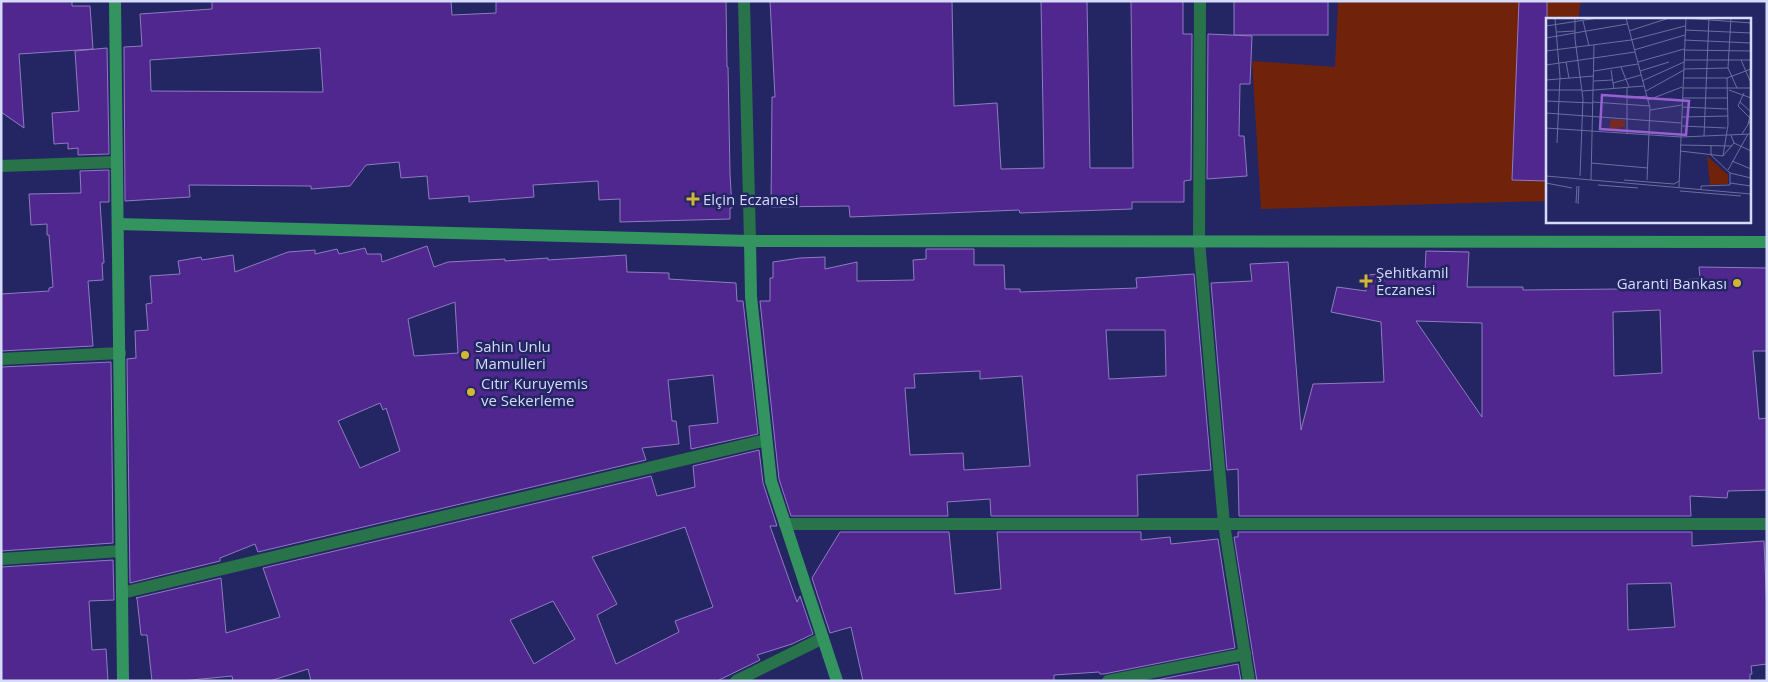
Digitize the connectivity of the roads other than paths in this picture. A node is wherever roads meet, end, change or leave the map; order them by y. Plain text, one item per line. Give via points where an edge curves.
1 (116, 1) edge
2 (744, 1) edge
3 (1200, 1) edge
4 (117, 162) junction
5 (1, 166) edge
6 (118, 224) junction
7 (750, 241) junction
8 (1199, 241) junction
9 (1767, 242) edge
10 (120, 353) junction
11 (1, 359) edge
12 (766, 440) junction
13 (785, 524) junction
14 (1224, 524) junction
15 (1767, 524) edge
16 (121, 551) junction
17 (1, 559) edge
18 (122, 593) junction
19 (823, 638) junction
20 (1245, 654) junction
21 (123, 681) edge
22 (736, 681) edge
23 (837, 681) edge
24 (1108, 681) edge
25 (1249, 681) edge

1 - 4 street
2 - 7 street
3 - 8 street
4 - 5 street
4 - 6 street
6 - 7 street
6 - 10 street
7 - 8 street
7 - 12 street via 750,297
8 - 9 street
8 - 14 street
10 - 11 street
10 - 16 street
12 - 13 street via 771,481
12 - 18 street
13 - 14 street
13 - 19 street
14 - 15 street
14 - 20 street
16 - 17 street
16 - 18 street
18 - 21 street
19 - 22 street
19 - 23 street
20 - 24 street
20 - 25 street

